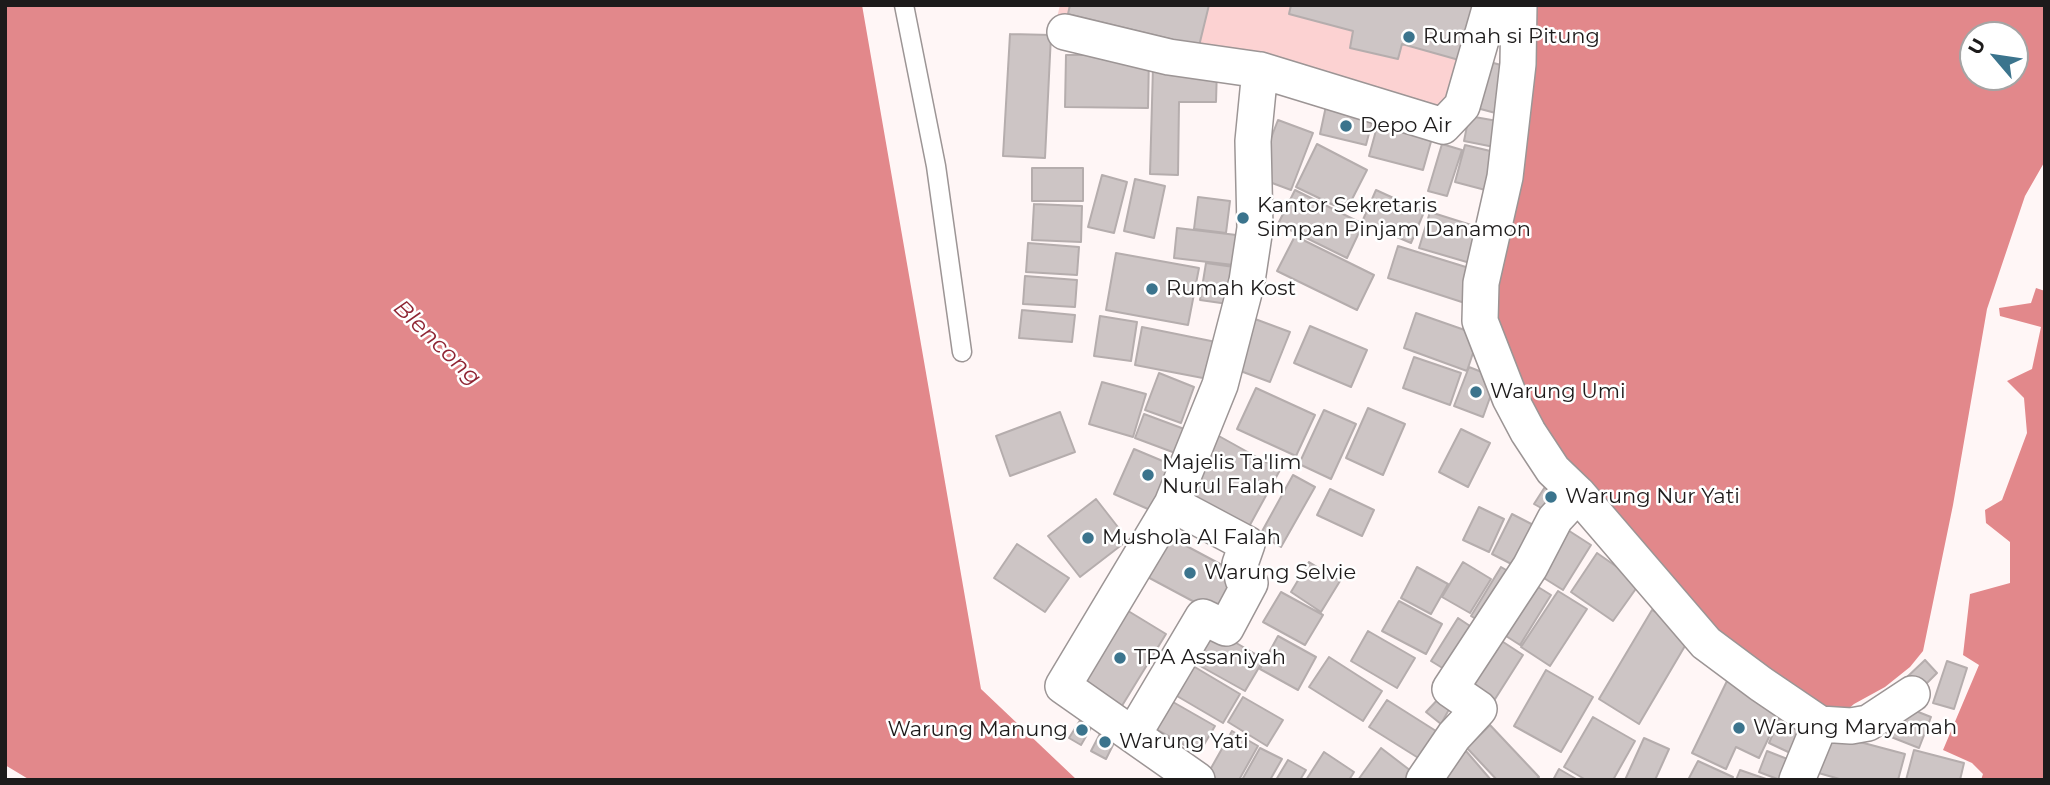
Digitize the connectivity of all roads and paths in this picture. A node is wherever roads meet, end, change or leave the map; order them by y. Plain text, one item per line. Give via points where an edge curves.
1 (904, 5) edge
2 (1491, 5) edge
3 (1519, 5) edge
4 (1065, 32) dead end
5 (1260, 70) junction
6 (962, 352) dead end
7 (1578, 494) junction
8 (1171, 504) junction
9 (1912, 694) dead end
10 (1820, 724) junction
11 (1133, 735) junction
12 (1197, 780) edge
13 (1424, 780) edge
14 (1797, 780) edge

1 - 6 lane via 936,166
2 - 5 street via 1462,106 1443,126
3 - 7 street via 1518,64 1505,177 1481,283 1480,321 1528,432 1553,470
4 - 5 street via 1169,57
5 - 8 street via 1253,141 1255,228 1247,281 1220,385
7 - 10 street via 1706,643
7 - 13 street via 1555,519 1530,567 1450,689 1479,709
8 - 11 street via 1063,686
8 - 11 street via 1247,544 1240,564 1243,579 1250,583 1226,628 1203,617
9 - 10 street via 1868,723
10 - 14 street
11 - 12 street

